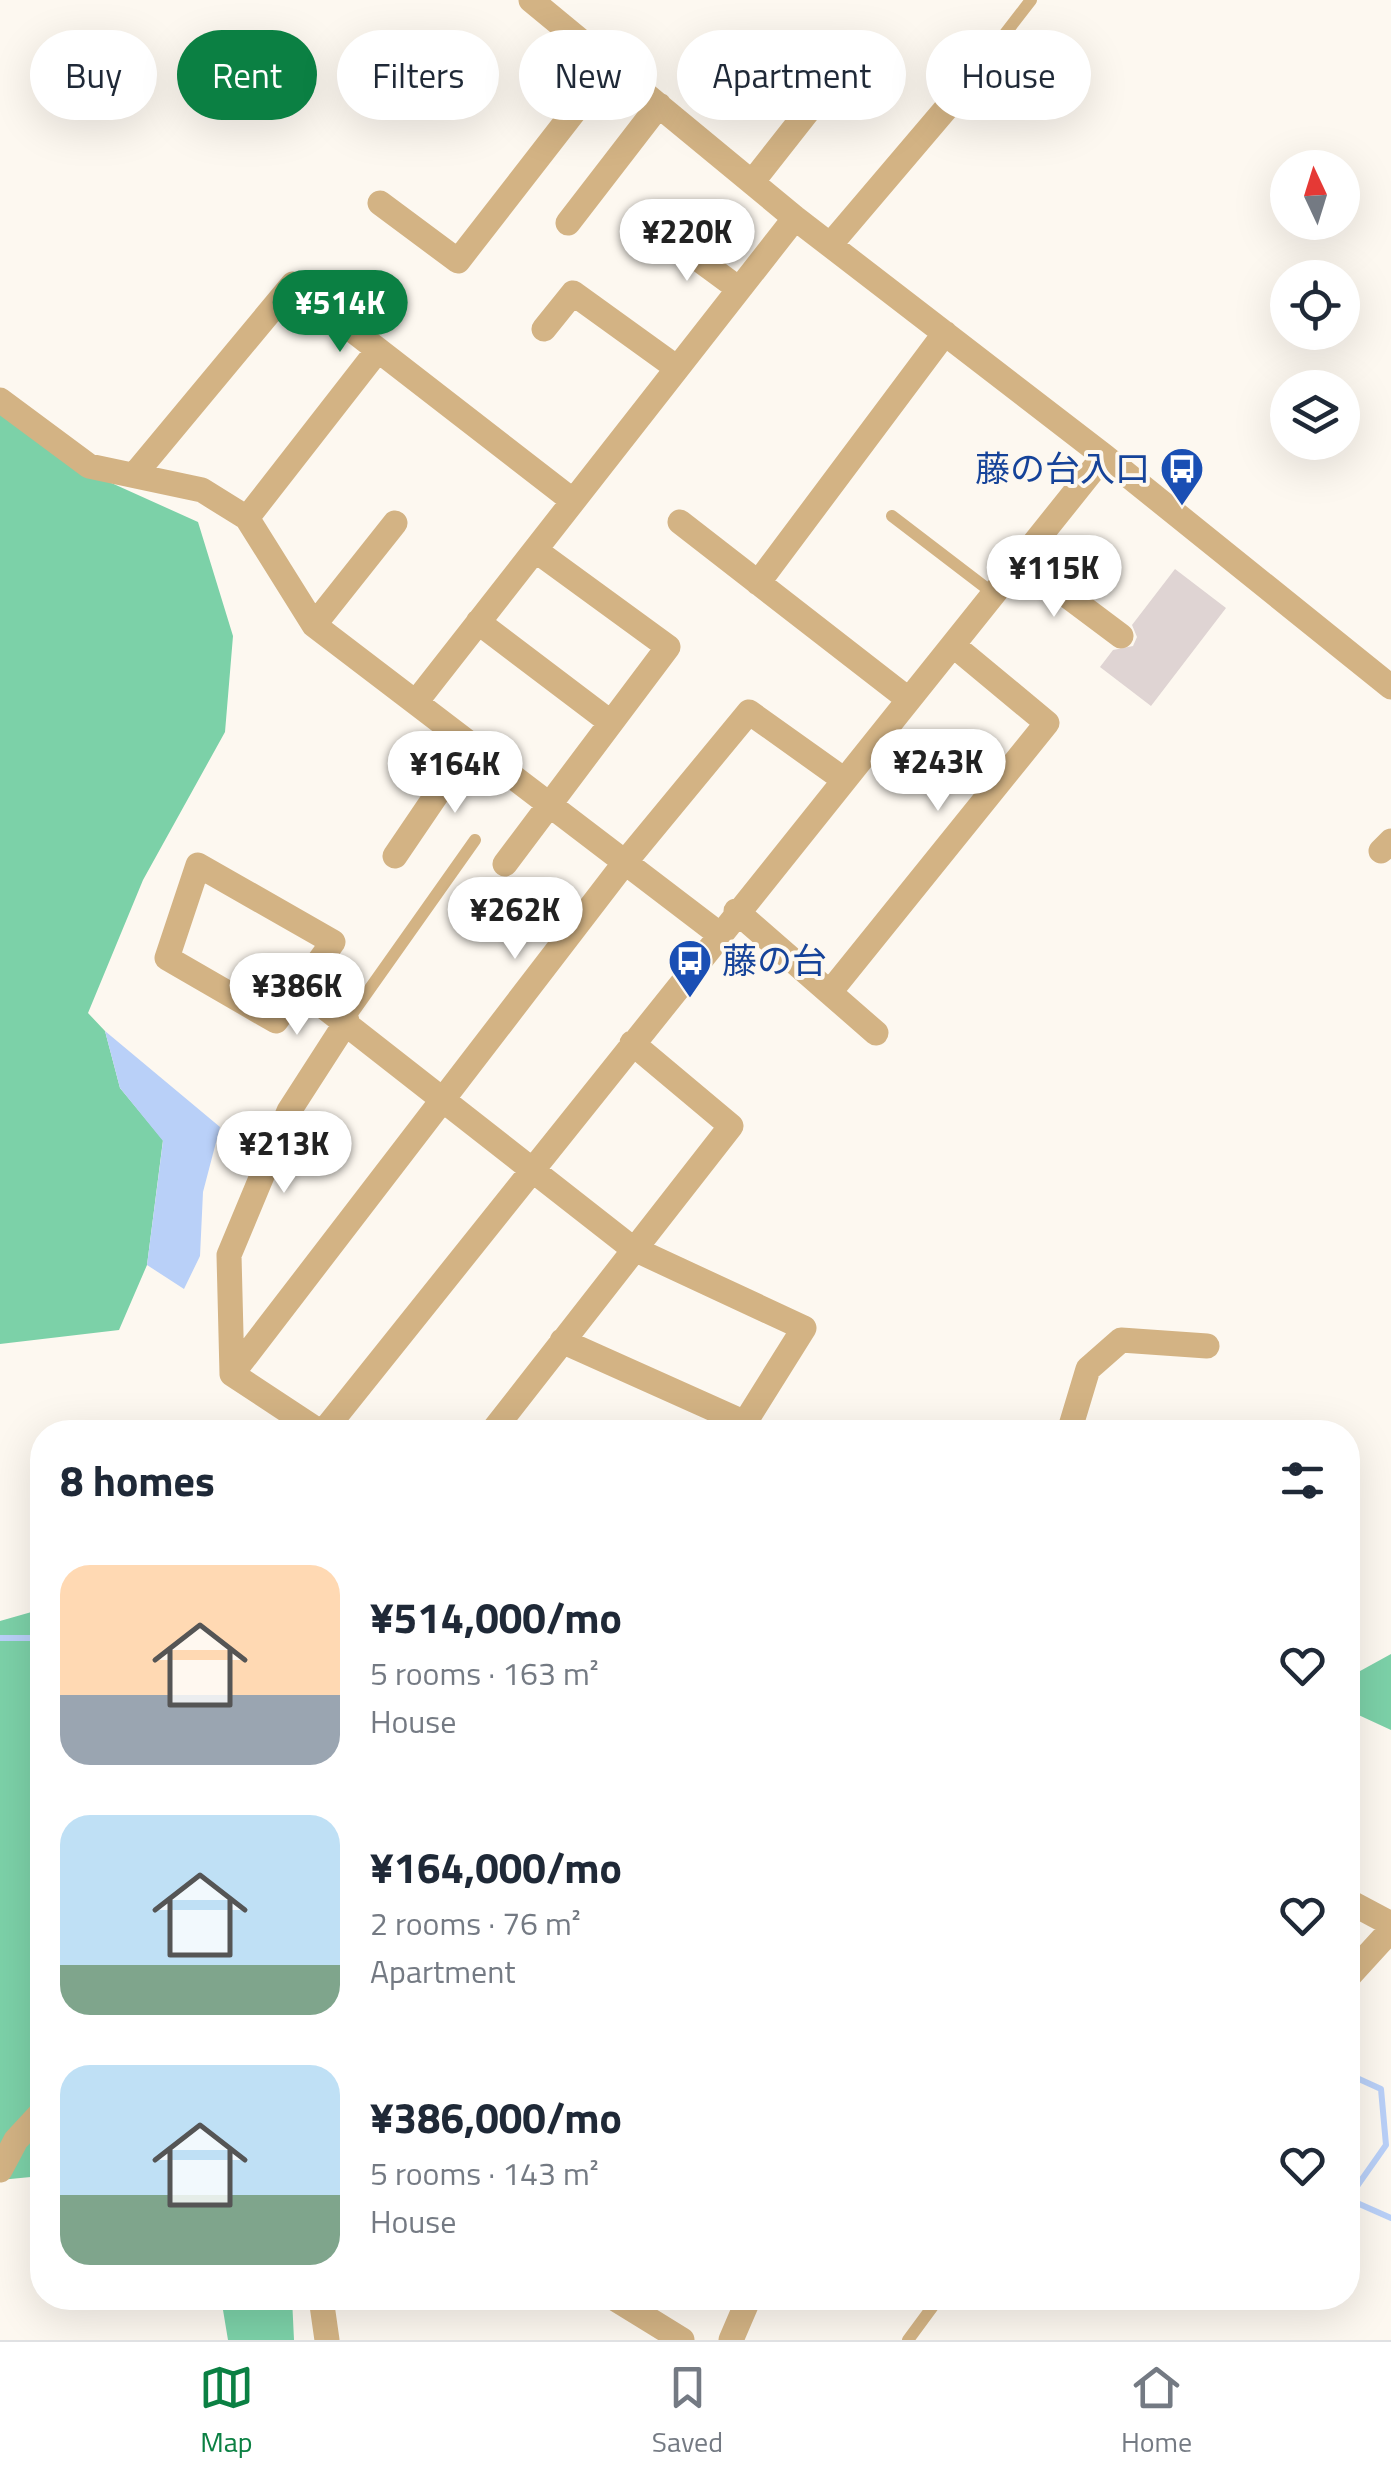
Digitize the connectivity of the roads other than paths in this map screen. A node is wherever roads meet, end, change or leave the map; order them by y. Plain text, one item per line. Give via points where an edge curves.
1 (532, 0) edge
2 (1031, 0) edge
3 (569, 30) edge
4 (1008, 30) edge
5 (659, 105) joint
6 (568, 120) edge
7 (801, 120) edge
8 (937, 120) edge
9 (753, 181) junction
10 (380, 203) dead end
11 (795, 218) junction
12 (568, 223) dead end
13 (667, 236) dead end
14 (830, 245) junction
15 (739, 289) junction
16 (544, 329) dead end
17 (945, 333) junction
18 (378, 350) junction
19 (677, 368) junction
20 (0, 400) edge
21 (1104, 456) junction
22 (135, 474) junction
23 (573, 501) junction
24 (892, 516) dead end
25 (246, 518) junction
26 (680, 522) dead end
27 (394, 523) dead end
28 (535, 550) junction
29 (1021, 561) junction
30 (758, 583) junction
31 (994, 594) junction
32 (478, 622) junction
33 (314, 625) junction
34 (1121, 636) dead end
35 (954, 645) junction
36 (1391, 687) edge
37 (908, 698) junction
38 (416, 702) junction
39 (610, 722) junction
40 (471, 744) junction
41 (842, 779) junction
42 (550, 801) junction
43 (474, 840) dead end
44 (394, 856) dead end
45 (626, 861) junction
46 (504, 864) dead end
47 (736, 911) junction
48 (719, 934) junction
49 (300, 988) junction
50 (830, 992) junction
51 (348, 1020) junction
52 (876, 1032) dead end
53 (632, 1043) junction
54 (446, 1099) junction
55 (533, 1168) junction
56 (632, 1248) junction
57 (562, 1341) junction
58 (1207, 1346) dead end
59 (232, 1374) junction
60 (303, 1420) edge
61 (331, 1420) edge
62 (501, 1420) edge
63 (725, 1420) edge
64 (747, 1420) edge
65 (1073, 1420) edge
66 (1360, 1908) edge
67 (1391, 1927) edge
68 (1360, 1963) edge
69 (30, 2125) edge
70 (0, 2170) edge
71 (323, 2310) edge
72 (633, 2310) edge
73 (744, 2310) edge
74 (930, 2310) edge
75 (328, 2340) edge
76 (682, 2340) edge
77 (731, 2340) edge
78 (908, 2340) edge

1 - 3 street
2 - 4 lane
5 - 9 street
5 - 12 street
6 - 10 street via 458,262
7 - 9 street
8 - 14 street
9 - 11 street
11 - 14 street
11 - 15 street
13 - 15 street
14 - 17 street
15 - 19 street
16 - 19 street via 573,293
17 - 21 street
17 - 30 street
18 - 22 street via 293,284
18 - 23 street
18 - 25 street
19 - 23 street
20 - 22 street via 88,466
21 - 29 street
21 - 36 street
22 - 25 street via 202,490
23 - 28 street
24 - 31 lane
25 - 33 street
26 - 30 street
27 - 33 street
28 - 32 street
28 - 39 street via 668,647
29 - 31 street
29 - 34 street
30 - 37 street
31 - 35 street
32 - 38 street
32 - 39 street
33 - 38 street
35 - 37 street
35 - 50 street via 1047,724
37 - 41 street
38 - 40 street
39 - 42 street
40 - 42 street
40 - 44 street
41 - 45 street via 749,712
41 - 47 street
42 - 45 street
42 - 46 street
43 - 51 lane
45 - 48 street
45 - 54 street
47 - 48 street
47 - 50 street
48 - 53 street
49 - 49 street via 333,942 198,866 167,958 276,1020
49 - 51 street
50 - 52 street
51 - 54 street
51 - 59 street via 289,1111 229,1254
53 - 55 street
53 - 56 street via 731,1126
54 - 55 street
54 - 59 street
55 - 56 street
55 - 61 street
56 - 57 street
56 - 64 street via 804,1328
57 - 62 street
57 - 63 street
58 - 65 street via 1121,1340 1088,1369
59 - 60 street
66 - 67 street
67 - 68 street
69 - 70 street
71 - 75 street
72 - 76 street
73 - 77 street
74 - 78 lane

